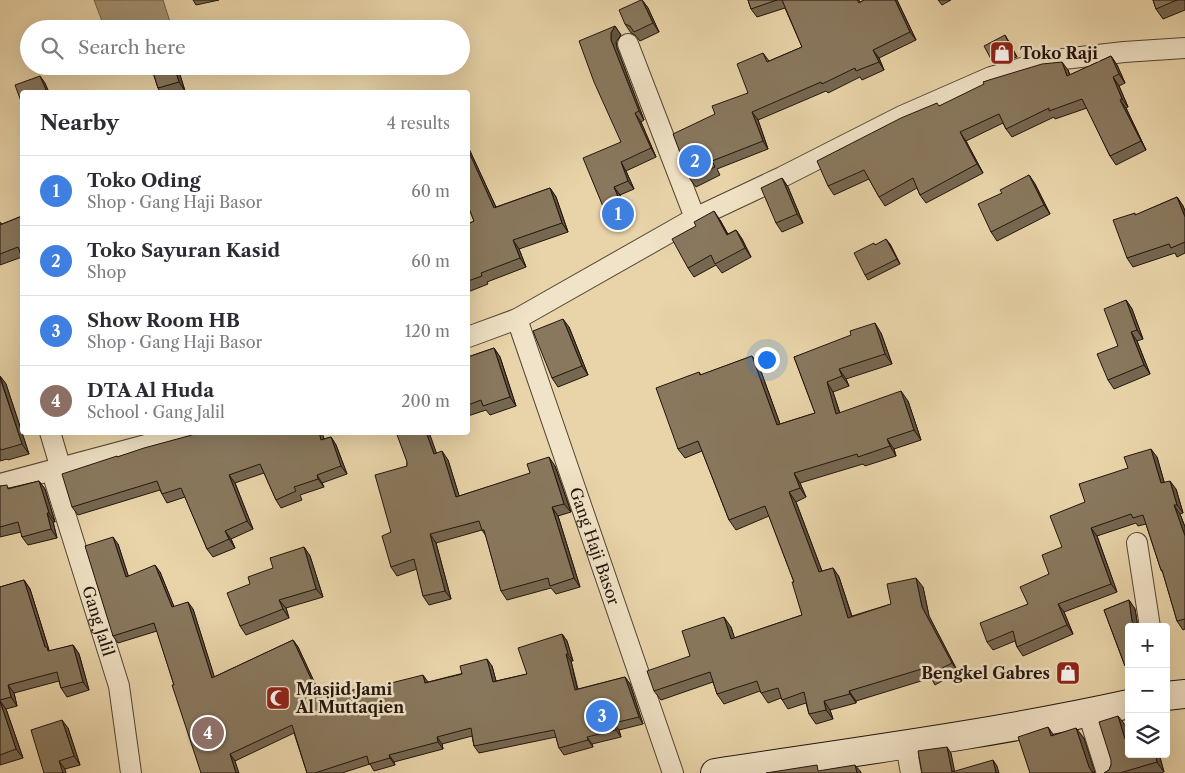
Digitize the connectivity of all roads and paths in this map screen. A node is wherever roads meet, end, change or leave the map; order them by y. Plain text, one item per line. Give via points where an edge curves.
1 (628, 44) dead end
2 (1185, 48) edge
3 (695, 218) junction
4 (517, 319) junction
5 (470, 336) edge
6 (51, 435) edge
7 (184, 435) edge
8 (57, 470) junction
9 (0, 484) edge
10 (1136, 543) dead end
11 (1149, 623) edge
12 (1185, 694) edge
13 (1170, 696) edge
14 (1125, 705) edge
15 (1088, 713) junction
16 (906, 745) junction
17 (722, 772) edge
18 (131, 773) edge
19 (673, 773) edge
20 (911, 773) edge
21 (1107, 773) edge

1 - 3 street
2 - 3 street via 1046,61 991,77 902,116
3 - 4 street
4 - 5 street
4 - 19 street, Gang Haji Basor
6 - 8 street, Gang Jalil
7 - 8 street
8 - 9 street
8 - 18 street, Gang Jalil via 119,686
10 - 11 street
12 - 13 street
14 - 15 street
15 - 16 street
15 - 21 street
16 - 17 street
16 - 20 street

